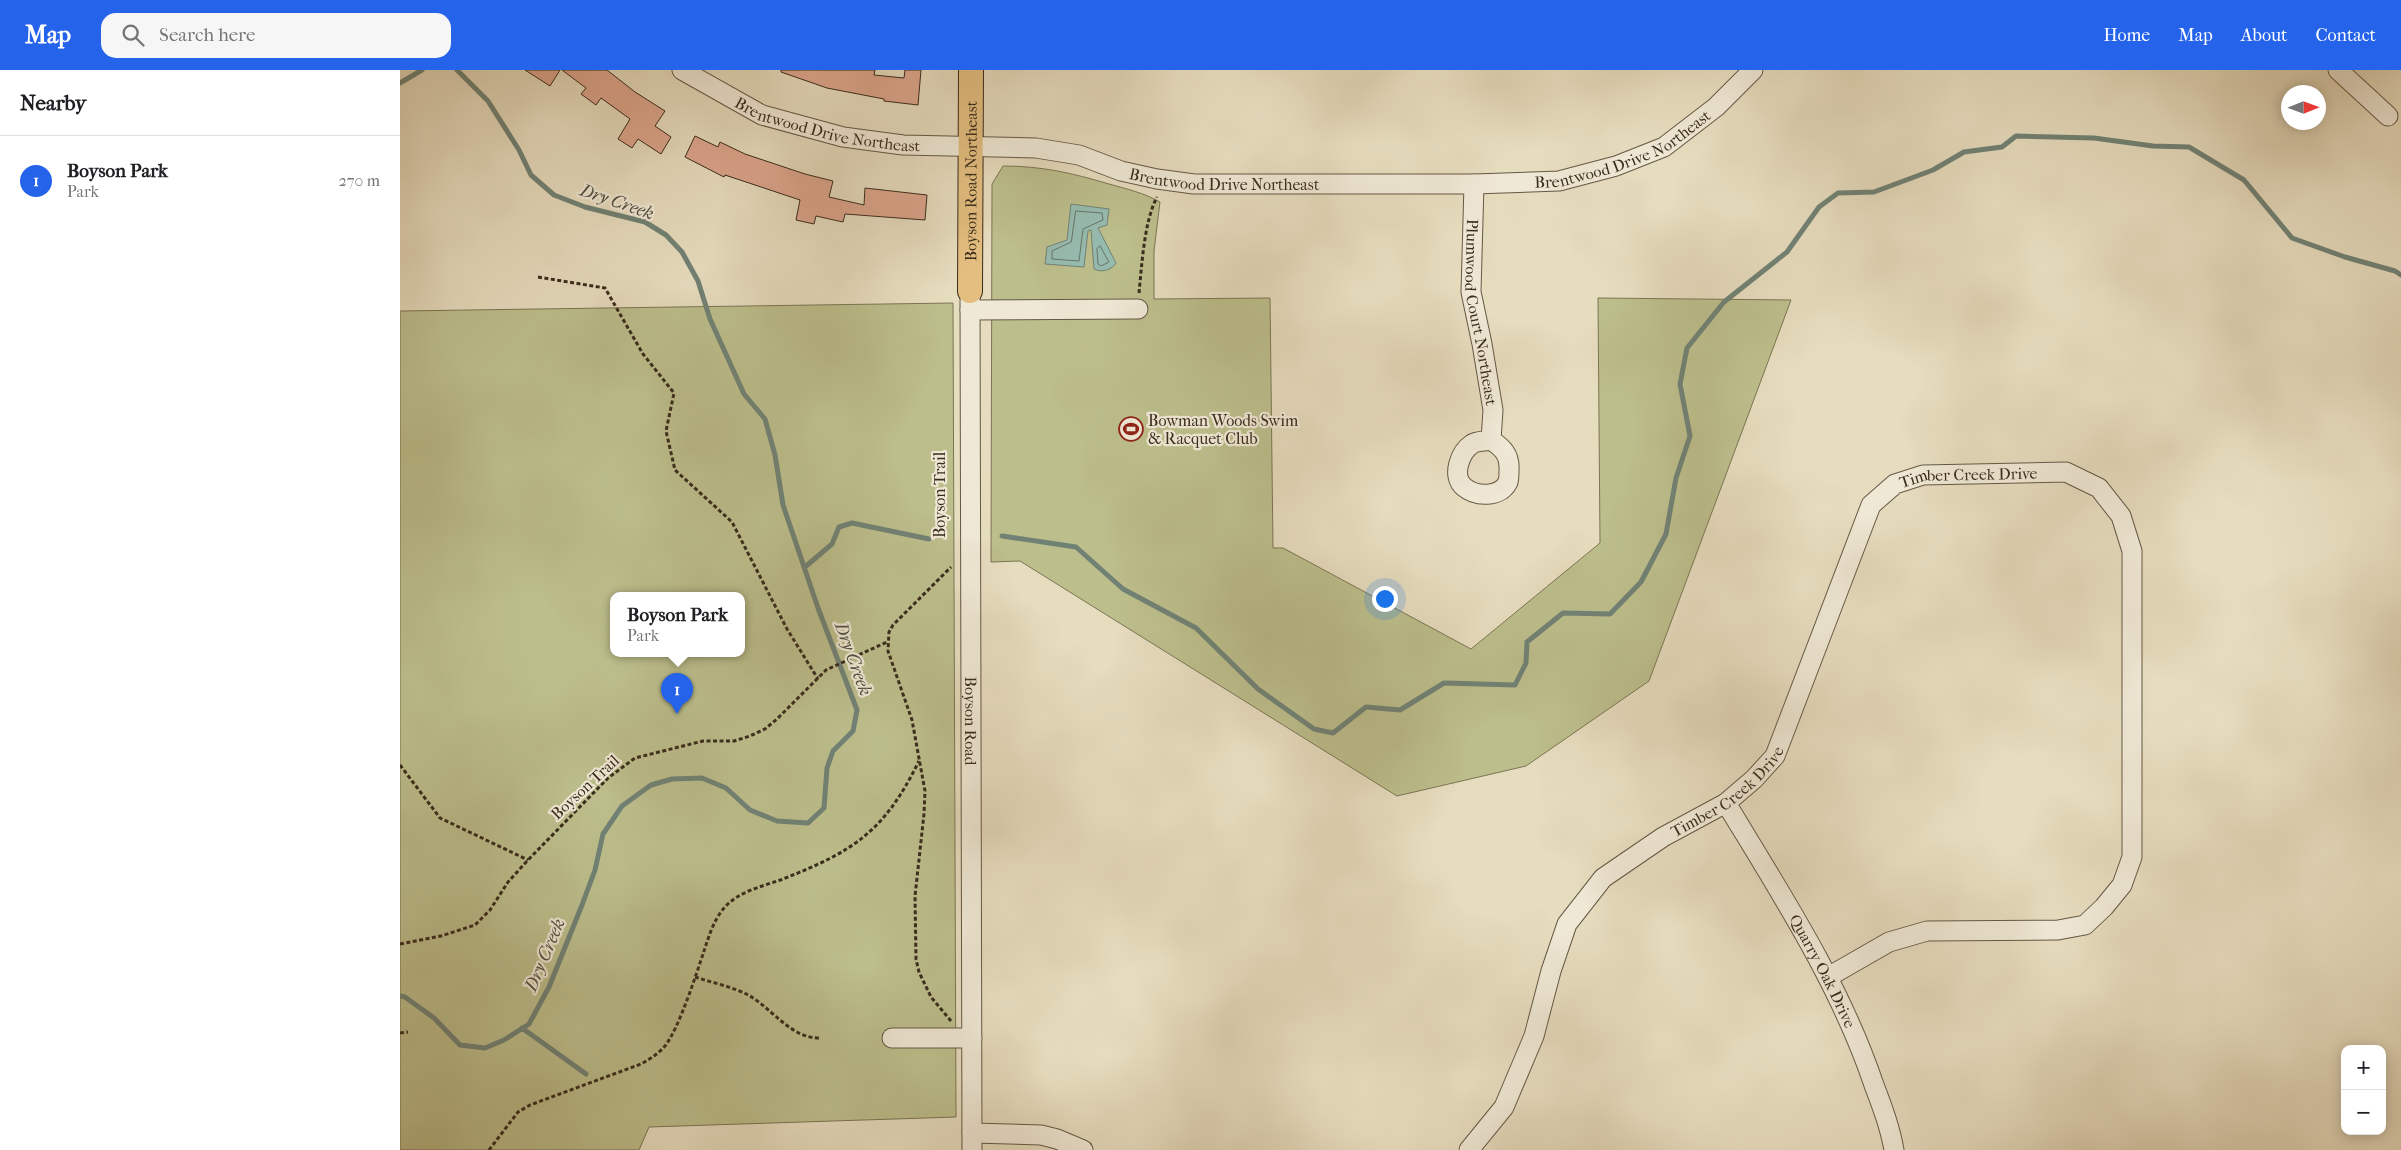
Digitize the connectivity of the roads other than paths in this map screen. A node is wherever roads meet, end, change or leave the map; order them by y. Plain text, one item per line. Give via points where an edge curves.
1 (682, 70) edge
2 (971, 70) edge
3 (1753, 70) edge
4 (2338, 70) edge
5 (2388, 116) dead end
6 (971, 146) junction
7 (1474, 184) junction
8 (970, 301) junction
9 (1138, 309) road end
10 (1491, 440) dead end
11 (1726, 803) junction
12 (1828, 977) junction
13 (892, 1038) dead end
14 (963, 1038) junction
15 (972, 1142) edge
16 (1083, 1150) edge
17 (1469, 1150) edge
18 (1894, 1150) edge

1 - 6 street, Brentwood Drive Northeast via 762,115 834,134 903,145
2 - 6 main road, Boyson Road Northeast
3 - 7 street, Brentwood Drive Northeast via 1716,107 1664,147 1616,166 1559,181
4 - 5 street
6 - 7 street, Brentwood Drive Northeast via 1036,148 1079,155 1121,171 1194,184
6 - 8 main road, Boyson Road Northeast
7 - 10 street, Plumwood Court Northeast via 1471,292 1493,410
8 - 9 street
8 - 14 street, Boyson Road
11 - 12 street, Quarry Oak Drive
11 - 12 street, Timber Creek Drive via 1775,756 1871,505 1895,484 1923,475 2066,472 2100,488 2122,516 2132,552 2132,857 2122,885 2085,925 2058,930 1927,931 1889,942
11 - 17 street, Timber Creek Drive via 1663,837 1603,878 1567,924 1534,1036 1504,1107
12 - 18 street, Quarry Oak Drive via 1862,1049 1891,1132
13 - 14 street
14 - 15 street, Boyson Road
15 - 16 street via 1041,1135

